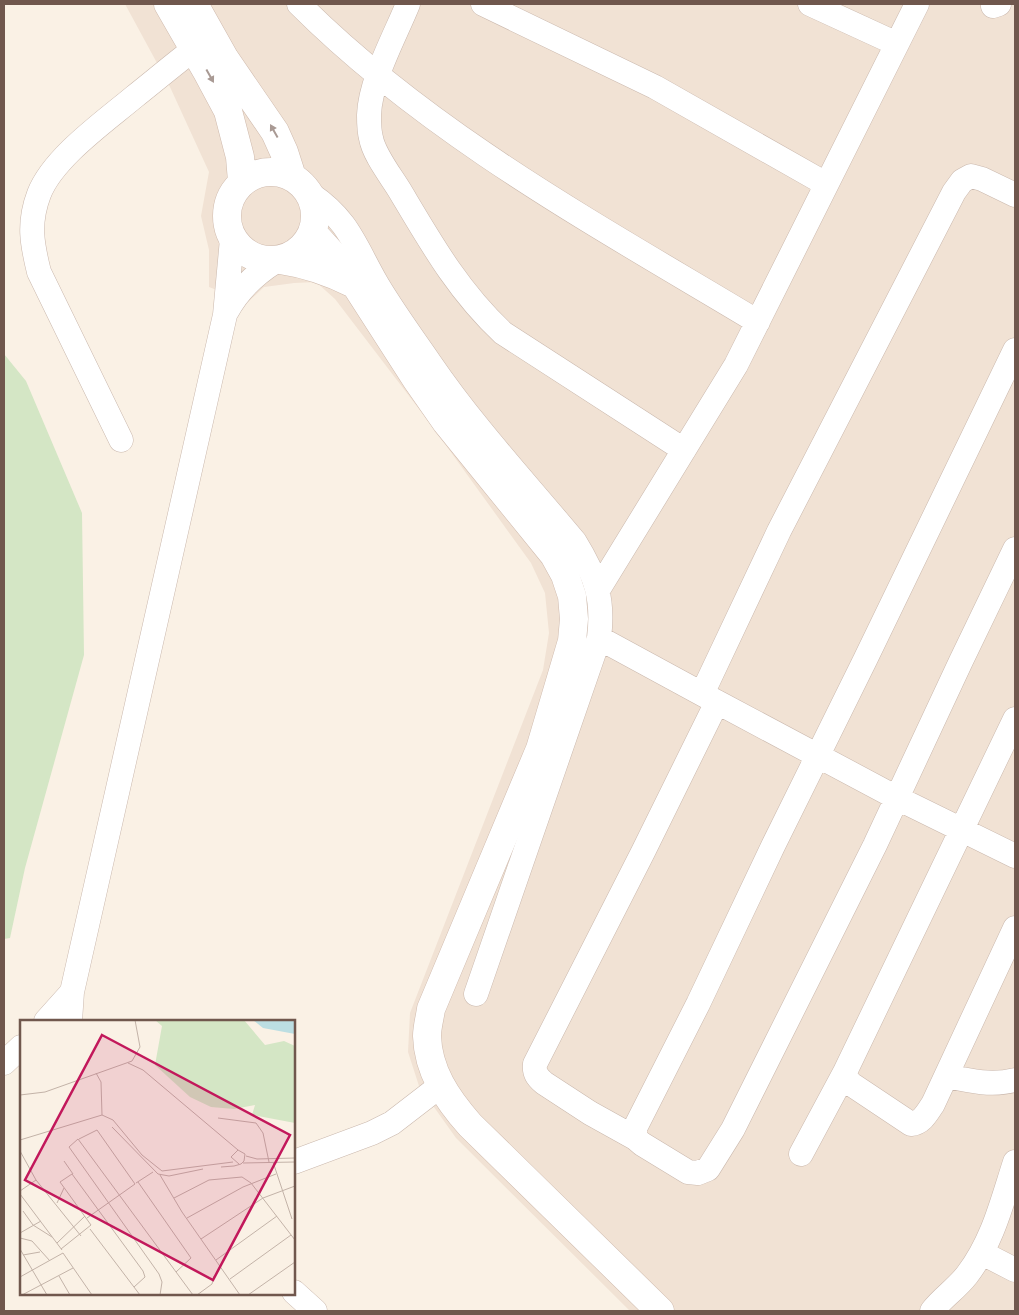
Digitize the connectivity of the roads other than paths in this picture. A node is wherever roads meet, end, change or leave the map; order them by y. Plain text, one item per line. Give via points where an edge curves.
1 (168, 4) edge
2 (299, 4) edge
3 (408, 4) edge
4 (484, 4) edge
5 (810, 4) edge
6 (917, 4) edge
7 (202, 21) edge
8 (897, 44) junction
9 (379, 75) junction
10 (242, 181) junction
11 (826, 184) junction
12 (301, 186) junction
13 (1015, 195) edge
14 (313, 233) junction
15 (232, 239) junction
16 (278, 260) junction
17 (357, 286) junction
18 (225, 315) junction
19 (758, 322) junction
20 (1015, 350) edge
21 (121, 440) dead end
22 (684, 450) junction
23 (1015, 549) edge
24 (598, 590) junction
25 (599, 638) junction
26 (709, 698) junction
27 (1015, 719) edge
28 (818, 755) junction
29 (897, 798) junction
30 (962, 831) junction
31 (1015, 856) edge
32 (1015, 928) edge
33 (72, 992) junction
34 (476, 994) dead end
35 (47, 1020) edge
36 (70, 1020) edge
37 (20, 1047) edge
38 (4, 1064) edge
39 (20, 1066) edge
40 (845, 1072) junction
41 (947, 1076) junction
42 (1015, 1080) edge
43 (440, 1086) junction
44 (635, 1138) junction
45 (801, 1154) dead end
46 (295, 1162) edge
47 (1015, 1162) edge
48 (982, 1254) junction
49 (1015, 1270) edge
50 (295, 1293) edge
51 (315, 1311) edge
52 (660, 1311) edge
53 (932, 1311) edge

1 - 7 street
2 - 9 street
3 - 9 street
4 - 11 street via 655,87
5 - 8 street
6 - 8 street
7 -> 10 street via 240,157
12 -> 7 street via 275,132
7 - 21 street via 52,170 39,193 32,220 32,246 39,272
8 - 11 street
9 - 19 street via 506,168
9 - 22 street via 369,114 371,139 454,279 503,333
10 - 12 street via 267,172 280,173
10 - 15 street via 229,202 226,214
11 - 19 street
12 - 14 street via 315,206
12 - 24 street via 338,216 377,284 461,406 575,542 589,565
13 - 26 street via 971,176 962,181 954,192 779,531
14 - 16 street via 291,257
14 - 17 street
15 - 16 street via 250,256
15 - 18 street
16 - 17 street via 320,269
16 - 18 street via 246,284
17 - 43 street via 446,422 554,555 572,596 572,641 540,749 431,1009 427,1035 430,1057
18 - 33 street
19 - 22 street
20 - 28 street
22 - 24 street
23 - 29 street
24 - 25 street
25 - 26 street
25 - 34 street
26 - 28 street
26 - 44 street via 643,852 535,1064 534,1071 544,1083 590,1114
27 - 30 street
28 - 29 street
28 - 44 street via 642,1113 635,1128
29 - 30 street
29 - 44 street via 733,1129 708,1169 688,1172
30 - 31 street
30 - 40 street
32 - 41 street
33 - 35 street
33 - 36 street
37 - 38 street
38 - 39 street
40 - 41 street via 852,1084 911,1124 926,1116
40 - 45 street
41 - 42 street via 977,1083
43 - 46 street via 392,1123
43 - 52 street via 470,1125
47 - 48 street via 995,1226
48 - 49 street
48 - 53 street via 965,1278
50 - 51 street

